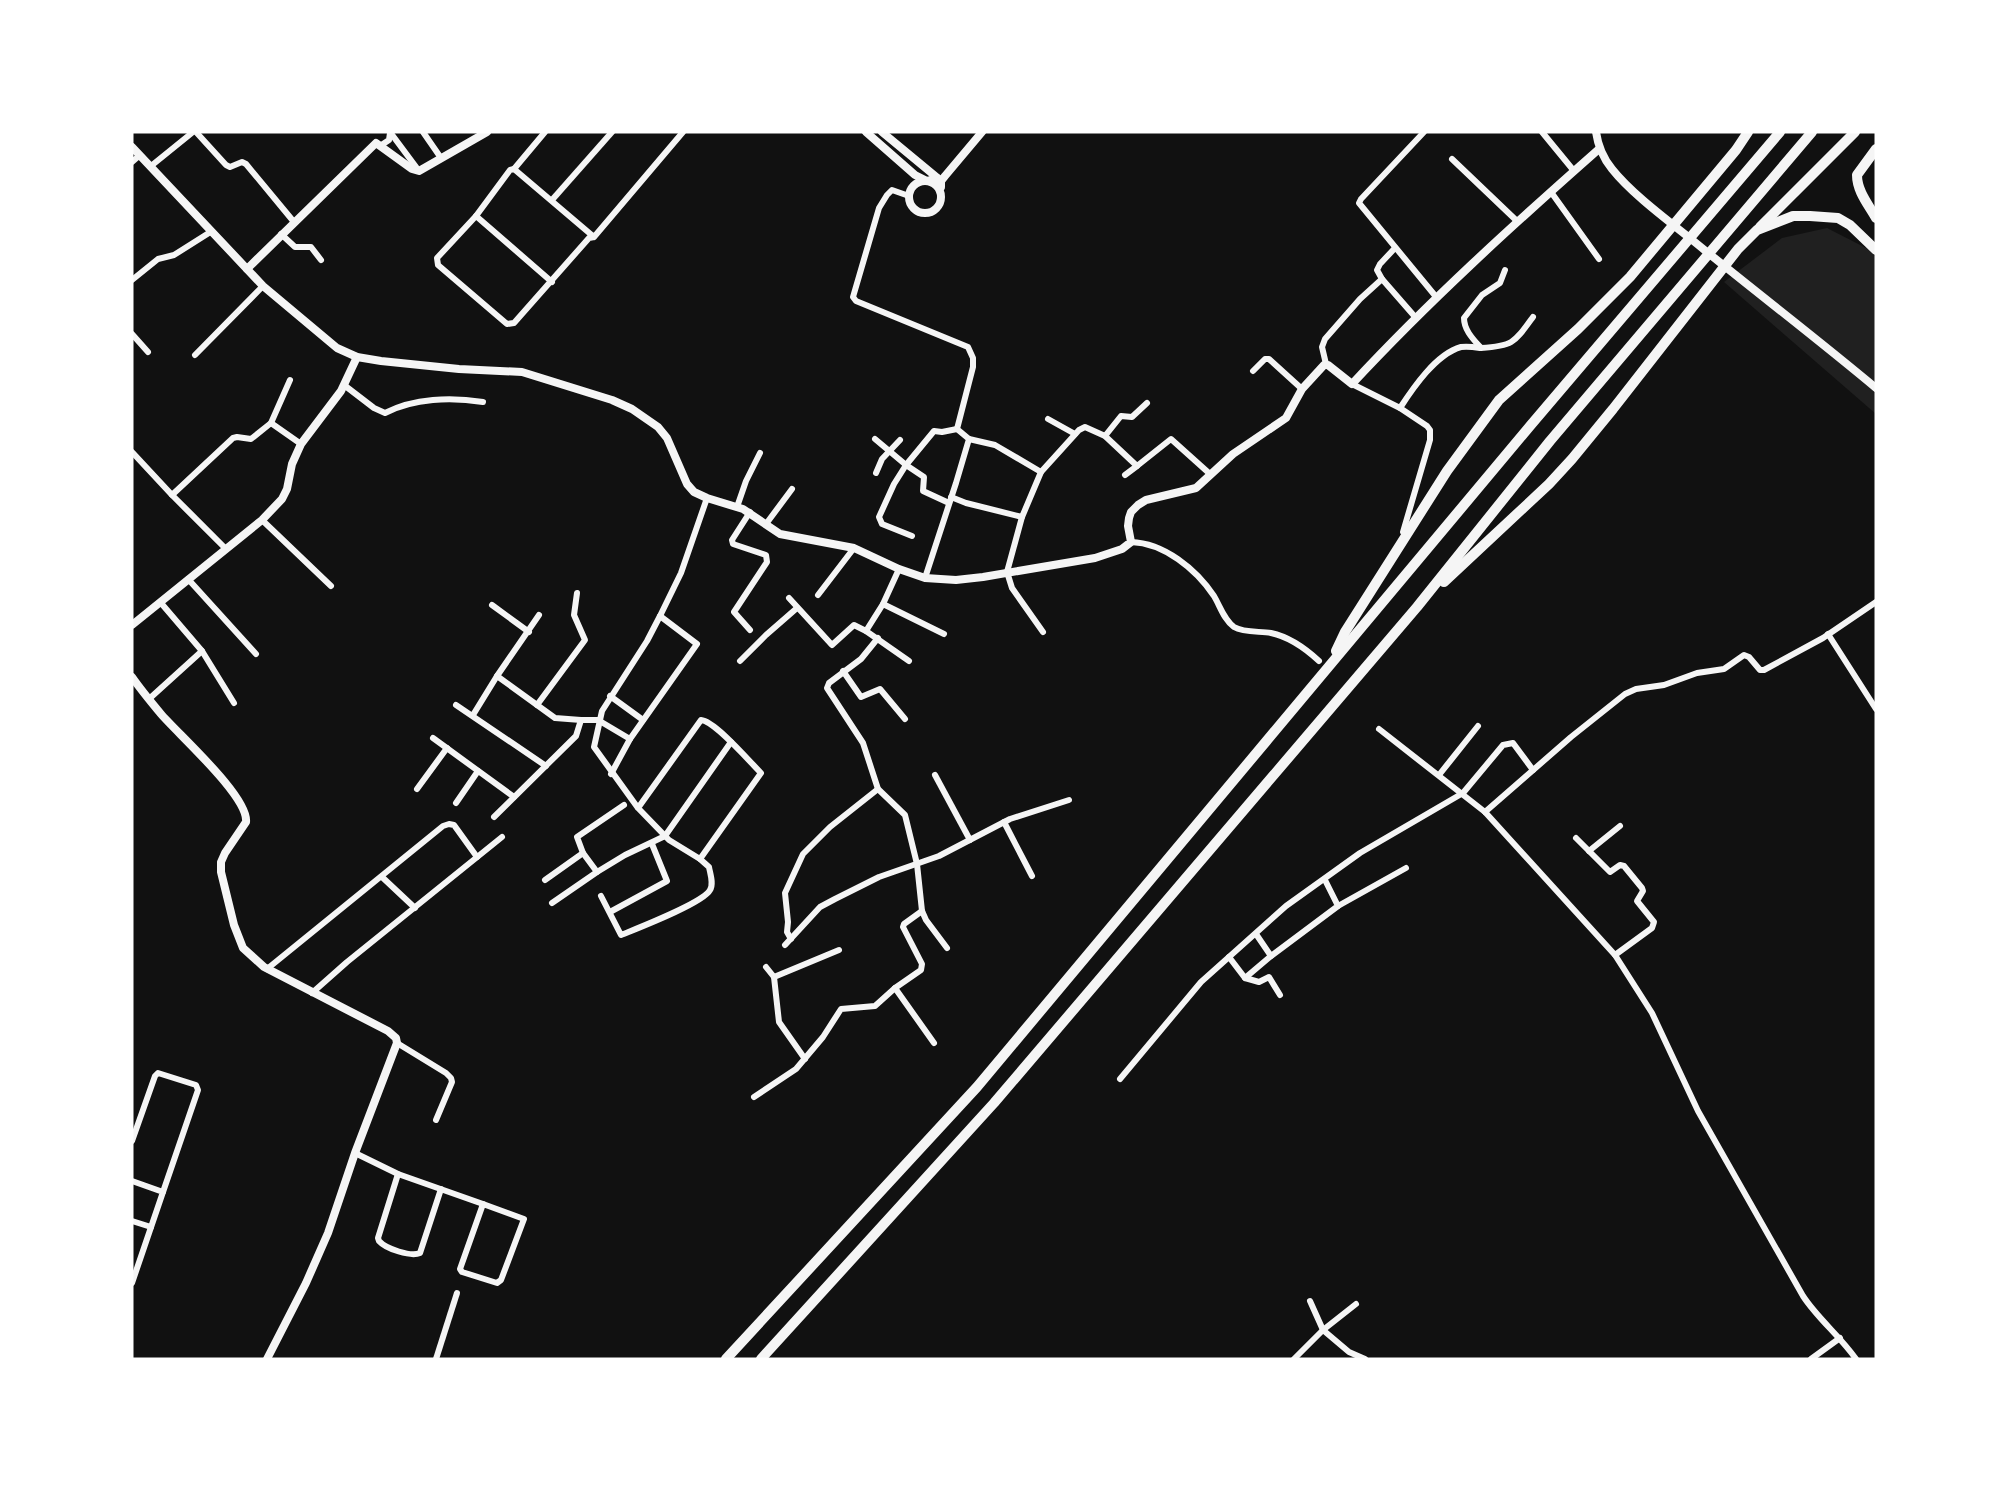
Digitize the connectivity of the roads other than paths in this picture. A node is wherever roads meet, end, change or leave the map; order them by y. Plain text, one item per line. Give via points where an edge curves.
1 (194, 132) edge
2 (390, 132) edge
3 (423, 132) edge
4 (487, 132) edge
5 (545, 132) edge
6 (612, 132) edge
7 (866, 132) edge
8 (882, 132) edge
9 (982, 132) edge
10 (1424, 132) edge
11 (1542, 132) edge
12 (1596, 132) edge
13 (1748, 132) edge
14 (1780, 132) edge
15 (1812, 132) edge
16 (1855, 132) edge
17 (681, 133) edge
18 (380, 146) junction
19 (132, 147) edge
20 (1599, 149) junction
21 (1876, 149) edge
22 (140, 155) junction
23 (441, 158) junction
24 (1452, 159) dead end
25 (132, 162) edge
26 (151, 166) junction
27 (514, 169) junction
28 (419, 171) junction
29 (1574, 171) junction
30 (939, 179) junction
31 (927, 180) junction
32 (1551, 192) junction
33 (909, 196) junction
34 (941, 196) junction
35 (552, 200) junction
36 (476, 216) junction
37 (1876, 218) edge
38 (294, 222) junction
39 (1518, 222) junction
40 (1757, 230) junction
41 (212, 231) junction
42 (281, 234) junction
43 (594, 237) junction
44 (1395, 248) junction
45 (1876, 250) edge
46 (1599, 259) dead end
47 (321, 260) dead end
48 (247, 269) junction
49 (1504, 270) dead end
50 (1382, 279) junction
51 (132, 280) edge
52 (552, 282) junction
53 (263, 286) junction
54 (1437, 298) junction
55 (1533, 317) dead end
56 (1416, 318) junction
57 (132, 334) edge
58 (1481, 348) junction
59 (148, 352) dead end
60 (195, 355) dead end
61 (357, 357) junction
62 (1326, 364) junction
63 (1253, 371) dead end
64 (290, 380) dead end
65 (344, 385) junction
66 (1353, 385) junction
67 (1876, 388) edge
68 (1302, 389) junction
69 (483, 402) dead end
70 (1147, 403) dead end
71 (1400, 408) junction
72 (1048, 420) dead end
73 (271, 423) junction
74 (957, 429) junction
75 (1075, 434) junction
76 (1105, 436) junction
77 (969, 438) junction
78 (875, 439) dead end
79 (900, 440) dead end
80 (301, 444) junction
81 (890, 451) junction
82 (132, 452) edge
83 (760, 453) dead end
84 (906, 465) junction
85 (1137, 466) junction
86 (1041, 472) junction
87 (876, 473) dead end
88 (1210, 474) junction
89 (1125, 475) dead end
90 (792, 489) dead end
91 (172, 495) junction
92 (707, 498) junction
93 (950, 500) junction
94 (737, 507) junction
95 (750, 512) junction
96 (1022, 517) junction
97 (262, 520) junction
98 (766, 524) junction
99 (912, 536) dead end
100 (1131, 542) junction
101 (1399, 547) junction
102 (854, 548) junction
103 (226, 549) junction
104 (899, 569) junction
105 (1007, 572) junction
106 (924, 578) junction
107 (188, 579) junction
108 (330, 586) dead end
109 (577, 593) dead end
110 (818, 595) dead end
111 (789, 598) dead end
112 (1876, 602) edge
113 (161, 603) junction
114 (883, 604) junction
115 (492, 605) dead end
116 (1417, 607) junction
117 (797, 608) junction
118 (540, 615) dead end
119 (660, 616) junction
120 (132, 625) edge
121 (750, 630) dead end
122 (866, 631) junction
123 (529, 632) junction
124 (1043, 632) dead end
125 (944, 634) dead end
126 (1828, 634) junction
127 (878, 638) junction
128 (201, 651) junction
129 (256, 654) dead end
130 (740, 661) dead end
131 (909, 661) dead end
132 (1323, 664) junction
133 (843, 671) junction
134 (496, 676) junction
135 (132, 677) edge
136 (610, 696) junction
137 (149, 699) junction
138 (234, 703) dead end
139 (456, 705) dead end
140 (537, 705) junction
141 (1876, 709) edge
142 (473, 715) junction
143 (905, 719) dead end
144 (582, 720) junction
145 (597, 720) junction
146 (643, 720) junction
147 (1478, 726) dead end
148 (1379, 729) dead end
149 (433, 738) dead end
150 (630, 739) junction
151 (731, 742) junction
152 (447, 748) junction
153 (546, 766) junction
154 (1533, 770) junction
155 (478, 771) junction
156 (611, 774) junction
157 (935, 775) dead end
158 (1439, 775) junction
159 (417, 789) dead end
160 (878, 789) junction
161 (1463, 793) junction
162 (514, 797) junction
163 (1070, 800) dead end
164 (456, 803) dead end
165 (624, 805) dead end
166 (638, 808) junction
167 (1485, 812) junction
168 (494, 817) dead end
169 (1004, 822) junction
170 (1620, 826) dead end
171 (502, 837) dead end
172 (664, 837) junction
173 (1576, 838) dead end
174 (970, 840) junction
175 (653, 843) junction
176 (1589, 850) junction
177 (584, 853) junction
178 (477, 857) junction
179 (700, 859) junction
180 (917, 864) junction
181 (1406, 868) dead end
182 (597, 872) junction
183 (1032, 876) dead end
184 (382, 877) junction
185 (545, 880) dead end
186 (1325, 880) junction
187 (601, 896) dead end
188 (552, 903) dead end
189 (1338, 906) junction
190 (415, 908) junction
191 (922, 911) junction
192 (610, 912) junction
193 (1256, 934) junction
194 (791, 939) junction
195 (784, 945) dead end
196 (947, 948) dead end
197 (839, 950) dead end
198 (1615, 955) junction
199 (1271, 956) junction
200 (1229, 957) junction
201 (766, 967) dead end
202 (267, 969) junction
203 (774, 977) junction
204 (1245, 978) junction
205 (895, 988) junction
206 (312, 993) junction
207 (1280, 995) dead end
208 (397, 1043) junction
209 (934, 1043) dead end
210 (804, 1059) junction
211 (1120, 1079) dead end
212 (754, 1097) dead end
213 (436, 1120) dead end
214 (132, 1141) edge
215 (355, 1153) junction
216 (398, 1174) junction
217 (132, 1181) edge
218 (441, 1189) junction
219 (163, 1192) junction
220 (483, 1204) junction
221 (132, 1221) edge
222 (151, 1227) junction
223 (132, 1283) edge
224 (457, 1293) dead end
225 (1310, 1301) dead end
226 (1356, 1304) dead end
227 (1323, 1330) junction
228 (1840, 1338) junction
229 (267, 1359) edge
230 (436, 1359) edge
231 (726, 1359) edge
232 (761, 1359) edge
233 (1294, 1359) edge
234 (1365, 1359) edge
235 (1810, 1359) edge
236 (1856, 1359) edge

1 - 26 street
1 - 38 street via 226,165 246,164
2 - 18 street via 389,140
2 - 28 street
3 - 23 street
4 - 23 street
5 - 27 street
6 - 35 street
7 - 31 street via 915,175
8 - 30 street
9 - 30 street
10 - 44 street via 1359,203
11 - 29 street
12 - 20 main road
13 - 101 highway via 1630,277 1499,400 1447,471
14 - 132 highway
15 - 116 highway via 1550,441
16 - 40 highway
17 - 43 street
18 - 28 street
18 - 38 street via 376,143
19 - 22 street
20 - 29 street
20 - 67 main road via 1614,172 1649,204
21 - 37 highway via 1857,175 1861,193
22 - 25 street
22 - 26 street
23 - 28 street
24 - 39 street
26 - 41 street
27 - 35 street
27 - 36 street
29 - 32 street
30 - 31 street
30 - 34 street
31 - 33 street via 912,186
31 - 34 street via 935,184
32 - 39 street
32 - 46 street
33 - 34 street via 911,206 925,213 934,210
33 - 74 street via 892,190 886,195 853,297 968,347 973,367
35 - 43 street
36 - 52 street
36 - 52 street via 437,258 438,265 447,273 510,325
38 - 42 street
39 - 54 street
40 - 45 highway via 1793,216 1838,218
40 - 116 highway via 1549,484
41 - 48 street
41 - 51 street via 174,255 158,260
42 - 47 street via 294,247 311,247
42 - 48 street
43 - 52 street
44 - 50 street via 1377,267
44 - 54 street
48 - 53 street
49 - 58 street via 1500,283 1482,295 1464,318 1470,336
50 - 56 street
50 - 62 street via 1324,339
53 - 60 street
53 - 61 street via 337,348
54 - 56 street
55 - 58 street via 1513,342
56 - 66 street
57 - 59 street
58 - 71 street via 1461,347 1447,355 1425,374
61 - 65 street
61 - 92 street via 522,372 612,400 658,427 690,488
62 - 66 street
62 - 68 street
63 - 68 street via 1269,359
64 - 73 street
65 - 69 street via 385,413 434,400
65 - 80 street
66 - 71 street
68 - 88 street via 1286,418
70 - 76 street via 1132,417 1121,416
71 - 101 street via 1427,426 1430,440
72 - 75 street
73 - 80 street
73 - 91 street via 251,440 233,438
74 - 77 street
74 - 84 street via 934,430
75 - 76 street via 1085,427
75 - 86 street
76 - 85 street
77 - 86 street via 995,445
77 - 93 street
78 - 81 street
79 - 81 street
80 - 97 street via 282,499
81 - 84 street
81 - 87 street
82 - 91 street
83 - 94 street
84 - 93 street via 924,477 923,491
84 - 99 street via 879,518 882,524
85 - 88 street via 1171,439
85 - 89 street
86 - 96 street
88 - 100 street via 1196,488 1138,505 1129,518
90 - 98 street
91 - 103 street
92 - 94 street
92 - 119 street via 681,573
93 - 96 street
93 - 106 street
94 - 95 street
95 - 98 street
95 - 121 street via 733,544 768,558 734,612
96 - 105 street
97 - 103 street
97 - 108 street
98 - 102 street via 780,534
100 - 105 street via 1095,558
100 - 132 street via 1152,544 1194,572 1237,629 1273,633 1301,646
101 - 132 highway
102 - 104 street
102 - 110 street
103 - 107 street
104 - 106 street
104 - 114 street
105 - 106 street via 956,580
105 - 124 street via 1012,588
107 - 113 street
107 - 129 street
109 - 140 street via 574,615 585,640
111 - 117 street
112 - 126 street
113 - 120 street
113 - 128 street
114 - 122 street
114 - 125 street
115 - 123 street
116 - 232 highway via 994,1104
117 - 122 street via 832,645 853,626
117 - 130 street
118 - 123 street
119 - 136 street
119 - 146 street via 697,644
122 - 127 street
123 - 134 street
126 - 141 street
126 - 154 street via 1764,670 1744,655 1724,669 1631,691
127 - 131 street
127 - 133 street via 861,659
128 - 137 street
128 - 138 street
132 - 231 highway via 977,1087
133 - 143 street via 861,697 880,689
133 - 160 street via 827,688 863,743
134 - 140 street
134 - 142 street
135 - 137 street
136 - 145 street
136 - 146 street
137 - 202 street via 245,810 246,822 222,858 222,881 243,948
139 - 142 street
140 - 144 street via 559,719
142 - 153 street
144 - 145 street
144 - 153 street via 576,736
145 - 150 street
145 - 156 street via 594,747
146 - 150 street
147 - 158 street
148 - 158 street
149 - 152 street
150 - 156 street
151 - 166 street via 701,720
151 - 172 street
151 - 179 street via 760,773
152 - 155 street
152 - 159 street
153 - 162 street
154 - 161 street via 1510,742 1503,745
154 - 167 street
155 - 162 street
155 - 164 street
156 - 166 street
157 - 174 street
158 - 161 street
160 - 180 street via 905,815
160 - 194 street via 803,854 785,893 787,932
161 - 167 street
161 - 186 street via 1360,854
162 - 168 street
163 - 169 street
165 - 177 street via 577,837
166 - 172 street
167 - 198 street
169 - 174 street
169 - 183 street
170 - 176 street
171 - 178 street
172 - 175 street
172 - 179 street
173 - 176 street
174 - 180 street
175 - 182 street
175 - 192 street via 666,881
176 - 198 street via 1610,872 1624,866 1642,888 1637,901 1654,922 1652,928
177 - 182 street
177 - 185 street
178 - 184 street via 454,825 449,824
178 - 190 street
179 - 192 street via 709,867 712,885 709,892 690,904 620,935
180 - 191 street
180 - 194 street via 879,877 827,903
181 - 189 street
182 - 188 street
184 - 190 street
184 - 202 street
186 - 189 street
186 - 193 street via 1286,906
187 - 192 street
189 - 199 street
190 - 206 street
191 - 196 street
191 - 205 street via 903,927 923,967
193 - 199 street
193 - 200 street
194 - 195 street
197 - 203 street
198 - 228 street via 1652,1012 1698,1111 1803,1296
199 - 204 street
200 - 204 street
200 - 211 street via 1201,982
201 - 203 street
202 - 206 street
203 - 210 street via 779,1022
204 - 207 street via 1259,982 1269,977
205 - 209 street
205 - 210 street via 875,1006 840,1009
206 - 208 street via 388,1031
208 - 213 street via 451,1078
208 - 215 street
210 - 212 street via 796,1069
214 - 219 street via 158,1073 196,1085 198,1090
215 - 216 street
215 - 229 street via 328,1233
216 - 218 street
216 - 218 street via 378,1238 383,1245 414,1255 420,1253
217 - 219 street
218 - 220 street
219 - 222 street
220 - 220 street via 524,1219 497,1283 460,1269
221 - 222 street
222 - 223 street
224 - 230 street
225 - 227 street
226 - 227 street
227 - 233 street
227 - 234 street via 1349,1352
228 - 235 street
228 - 236 street

